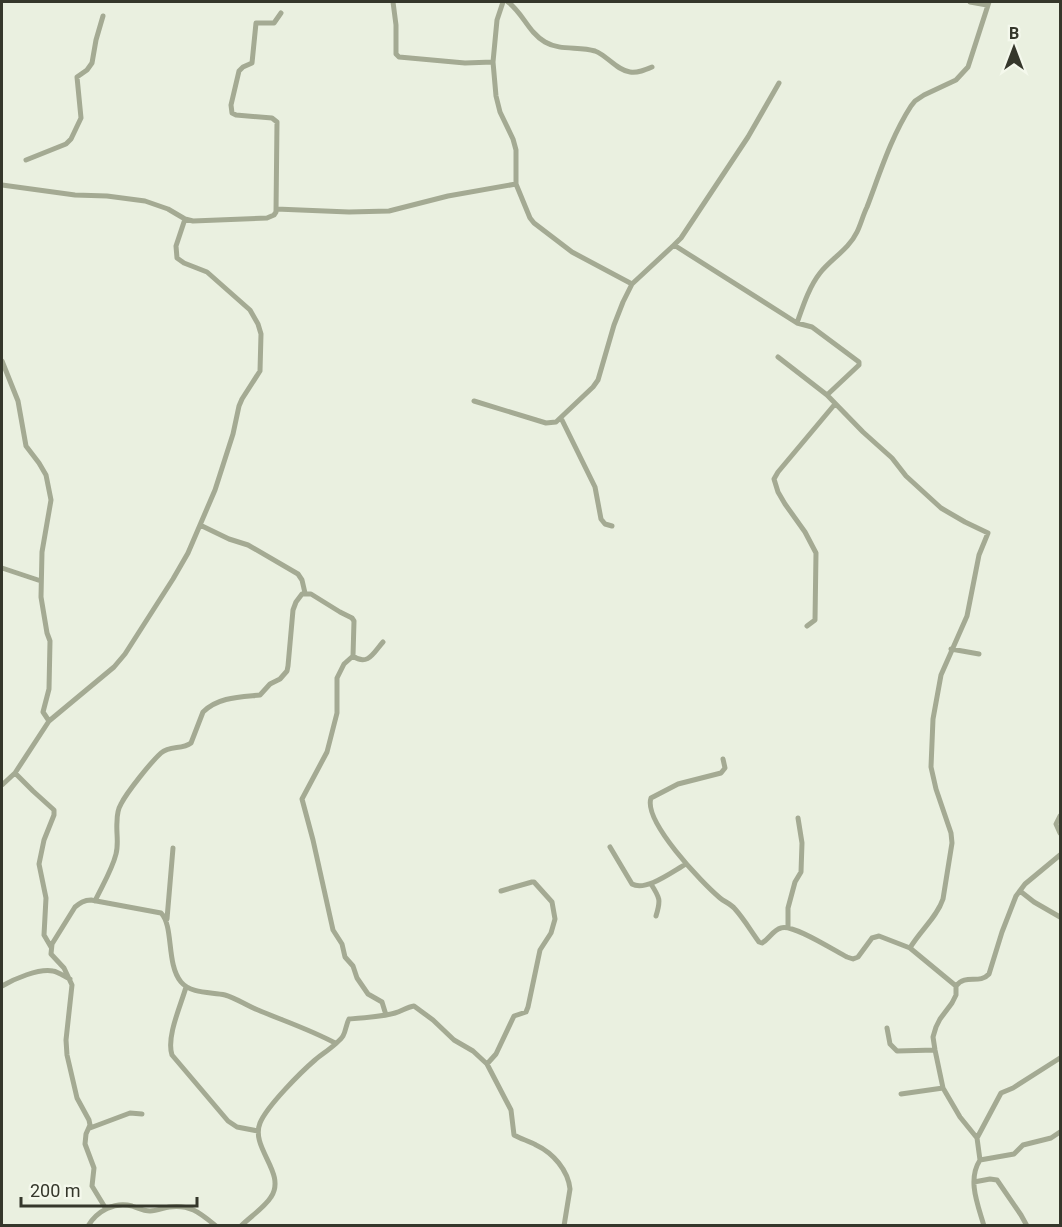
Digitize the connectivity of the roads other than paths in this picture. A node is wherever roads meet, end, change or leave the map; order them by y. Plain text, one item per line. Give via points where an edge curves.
1 (393, 2) edge
2 (502, 2) edge
3 (508, 2) edge
4 (969, 2) edge
5 (988, 3) edge
6 (281, 13) dead end
7 (103, 16) dead end
8 (493, 62) junction
9 (652, 67) dead end
10 (778, 83) dead end
11 (26, 160) dead end
12 (516, 184) junction
13 (2, 185) edge
14 (276, 209) junction
15 (185, 219) junction
16 (674, 245) junction
17 (632, 284) junction
18 (797, 323) junction
19 (778, 357) dead end
20 (2, 361) edge
21 (827, 395) junction
22 (474, 401) dead end
23 (835, 404) junction
24 (561, 418) junction
25 (200, 525) junction
26 (612, 526) dead end
27 (2, 568) edge
28 (41, 581) junction
29 (305, 593) junction
30 (807, 626) dead end
31 (383, 642) dead end
32 (951, 649) junction
33 (979, 654) dead end
34 (353, 656) junction
35 (49, 721) junction
36 (723, 759) dead end
37 (15, 772) junction
38 (2, 785) edge
39 (1060, 816) edge
40 (798, 818) dead end
41 (1060, 833) edge
42 (610, 847) dead end
43 (173, 848) dead end
44 (1060, 855) edge
45 (686, 864) junction
46 (651, 884) junction
47 (501, 891) dead end
48 (1020, 891) junction
49 (95, 901) junction
50 (656, 916) dead end
51 (1060, 917) edge
52 (166, 919) junction
53 (788, 927) junction
54 (51, 947) junction
55 (910, 948) junction
56 (70, 980) junction
57 (2, 986) edge
58 (956, 986) junction
59 (186, 987) junction
60 (386, 1015) junction
61 (887, 1028) dead end
62 (335, 1043) junction
63 (935, 1050) junction
64 (1060, 1058) edge
65 (487, 1064) junction
66 (943, 1088) junction
67 (901, 1094) dead end
68 (142, 1114) dead end
69 (90, 1128) junction
70 (258, 1131) junction
71 (1060, 1132) edge
72 (977, 1138) junction
73 (980, 1160) junction
74 (974, 1182) junction
75 (106, 1209) junction
76 (88, 1226) edge
77 (216, 1226) edge
78 (241, 1226) edge
79 (564, 1226) edge
80 (984, 1226) edge
81 (1027, 1226) edge

1 - 8 street via 399,57
2 - 8 street
3 - 9 street via 545,43 593,51 628,72
4 - 5 street
5 - 18 street via 968,67 956,80 924,94 910,106 891,143 858,231 819,274
6 - 14 street via 274,23 256,23 252,63 239,71 231,109 236,115 272,118 277,122
7 - 11 street via 92,63 77,77 81,118 71,139
8 - 12 street via 500,112 516,150
10 - 16 street via 748,137
12 - 14 street via 389,211
12 - 17 street via 534,222 572,252
13 - 15 street via 145,201 168,208
14 - 15 street via 267,218
15 - 25 street via 176,246 177,258 207,272 250,310 261,334 260,371 239,406 215,490
16 - 17 street
16 - 18 street
17 - 24 street via 622,302 598,380
18 - 21 street via 812,327 859,362
19 - 21 street
20 - 28 street via 18,401 26,446 49,485 51,500
21 - 23 street
22 - 24 street via 546,423
23 - 30 street via 774,479 817,555 815,620
23 - 32 street via 941,508 988,533 979,555 967,616
24 - 26 street via 595,487 601,519
25 - 29 street via 245,543 294,571 300,576
25 - 35 street via 188,553 125,654 114,668
27 - 28 street
28 - 35 street via 50,641 48,692 43,712
29 - 34 street via 352,618
29 - 49 street via 293,610 285,675 260,695 227,699 206,709 191,743 161,753 122,802 116,823 117,853
31 - 34 street via 371,658 361,660
32 - 33 street
32 - 55 street via 938,685 931,767 952,843 944,899
34 - 60 street via 337,678 337,713 327,752 302,799 333,930 357,978 368,994 382,1002
35 - 37 street
36 - 45 street via 722,774 678,784 649,801 658,826
37 - 38 street
37 - 54 street via 54,810 39,864 46,898 44,935
39 - 41 street via 1056,824
40 - 53 street via 801,872 788,908
42 - 46 street via 632,884
43 - 52 street
44 - 48 street
45 - 46 street
45 - 53 street via 734,907 759,942 778,928
46 - 50 street via 660,902
47 - 65 street via 534,882 552,902 555,919 540,950 526,1012 514,1016
48 - 51 street
48 - 58 street via 989,974 983,979 961,980
49 - 52 street via 158,911
49 - 54 street via 87,900 75,907
52 - 59 street via 177,976
53 - 55 street via 853,959 874,936
54 - 56 street via 51,954
55 - 58 street
56 - 57 street via 48,970
56 - 69 street via 67,1055 77,1098
58 - 63 street via 956,995 936,1027
59 - 62 street via 226,995
59 - 70 street via 172,1034 172,1055 228,1121
60 - 62 street via 349,1019 343,1036
60 - 65 street via 417,1007
61 - 63 street via 890,1044 897,1051
62 - 70 street via 307,1066 268,1110
63 - 66 street
64 - 72 street via 1000,1093
65 - 79 street via 511,1110 514,1135 546,1150 563,1168 570,1189
66 - 67 street
66 - 72 street
68 - 69 street via 130,1113
69 - 75 street via 85,1144 93,1168 92,1186
70 - 78 street via 275,1188 270,1199
71 - 73 street via 1023,1145 1014,1154
72 - 73 street
73 - 74 street
74 - 80 street
74 - 81 street via 997,1180
75 - 76 street
75 - 77 street via 126,1205 152,1211 188,1207

